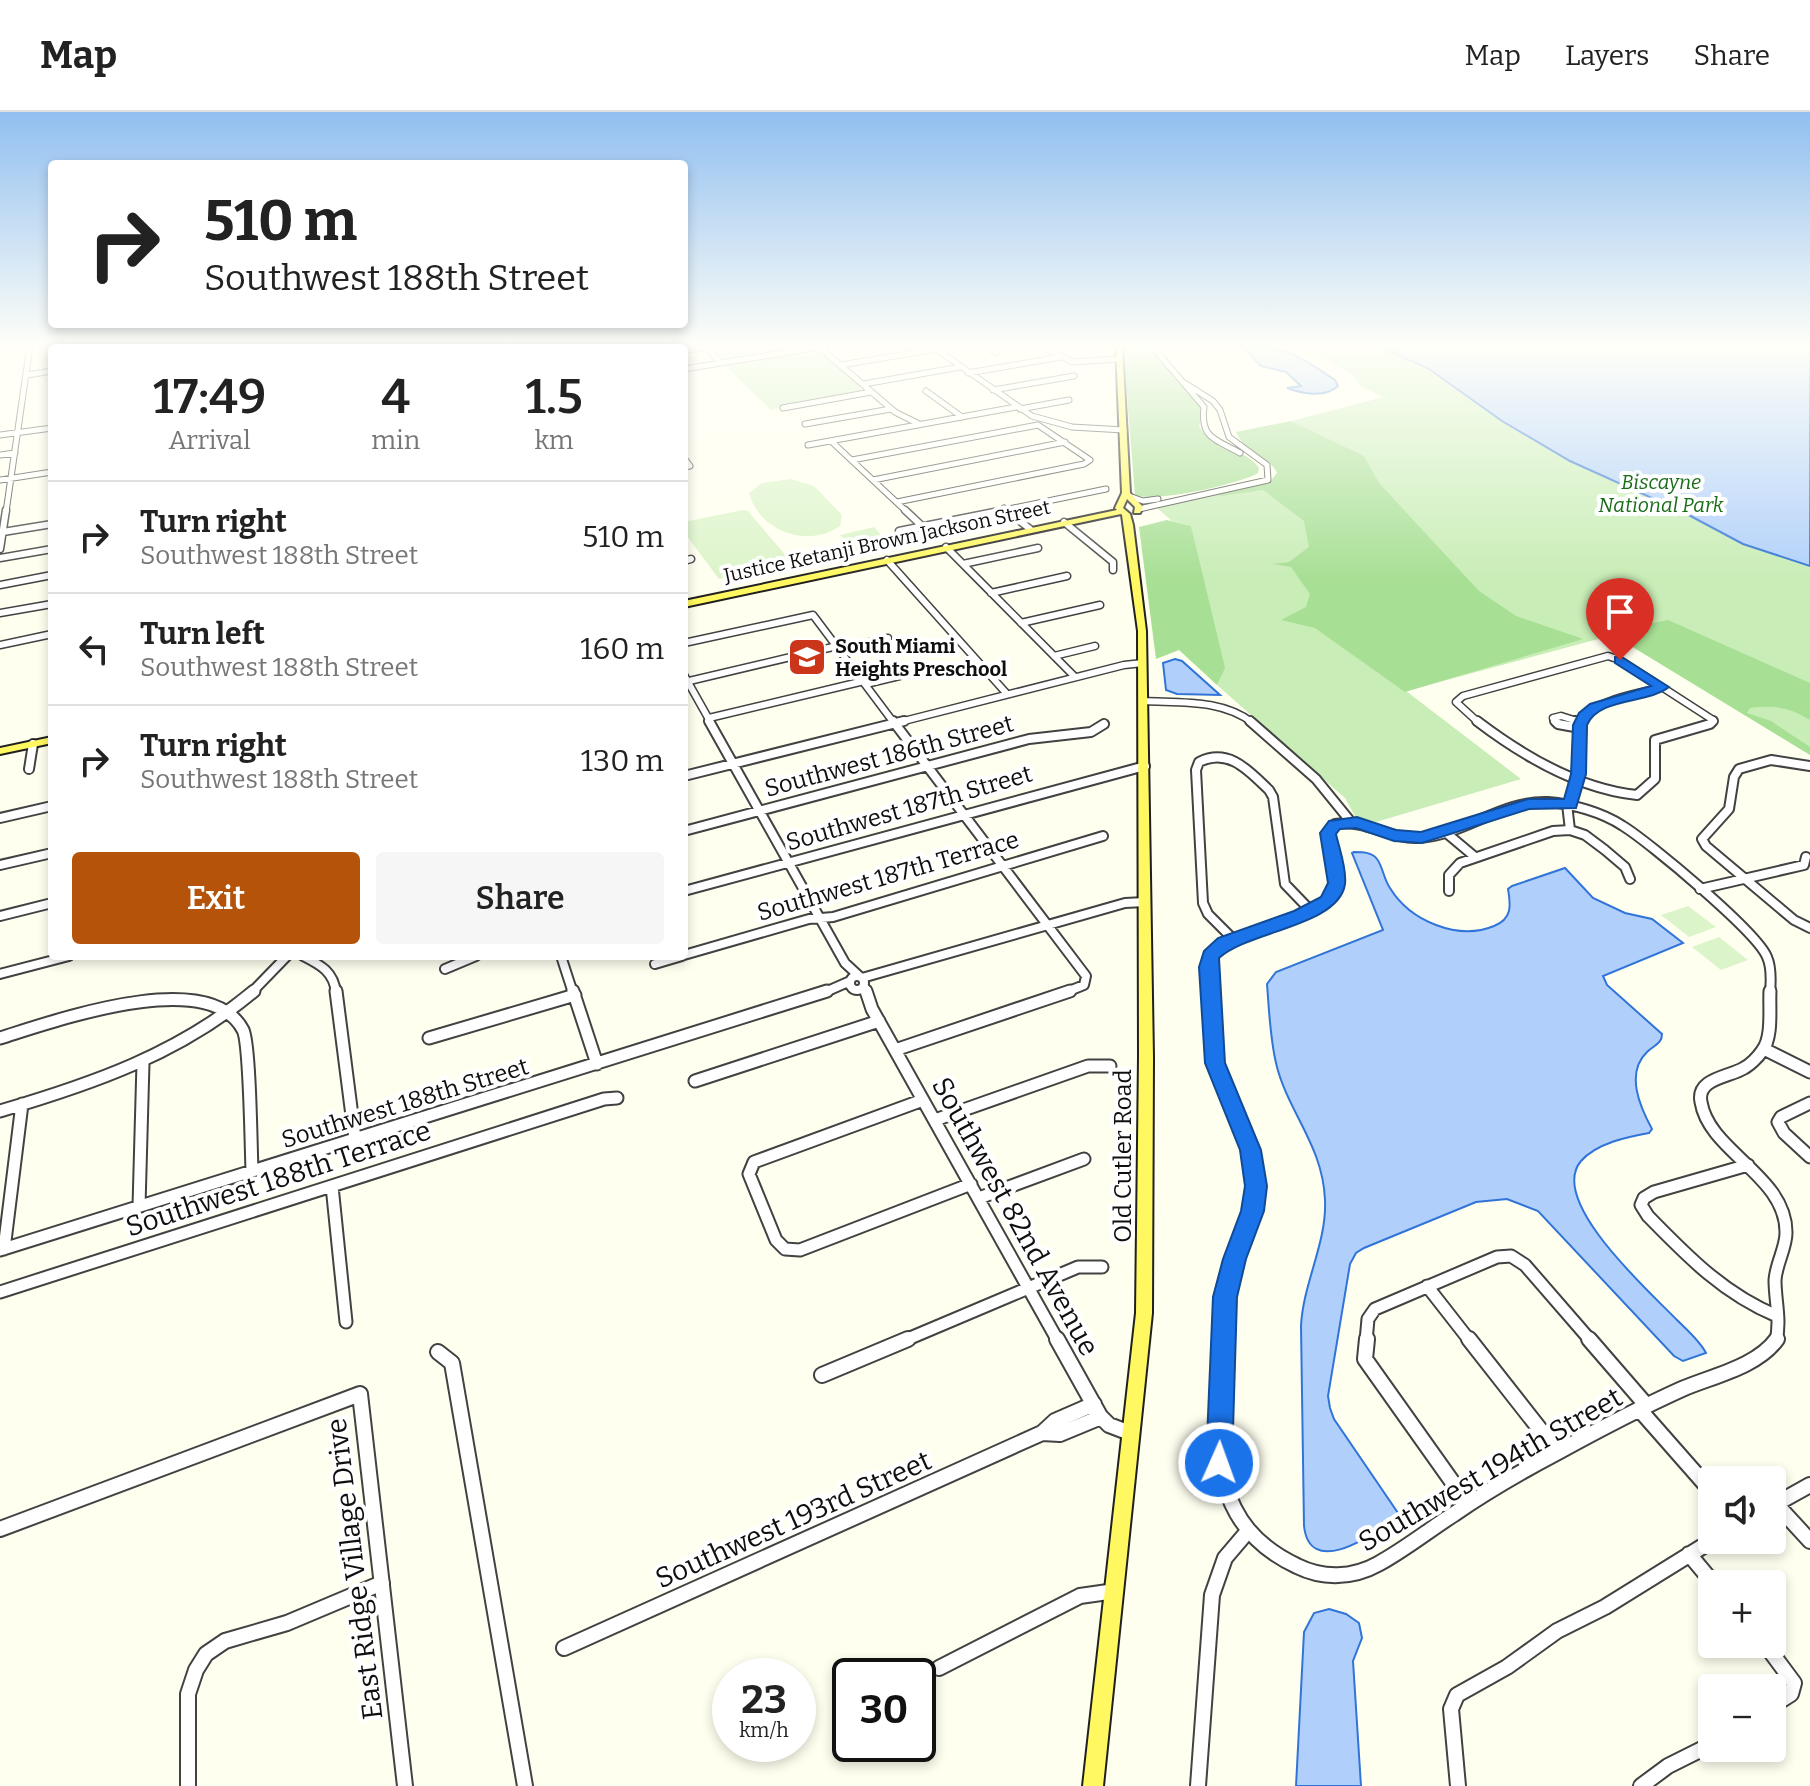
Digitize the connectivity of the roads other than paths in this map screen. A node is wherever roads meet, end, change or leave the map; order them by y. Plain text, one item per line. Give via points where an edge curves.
1 (19, 424) edge
2 (924, 424) edge
3 (1059, 424) edge
4 (1124, 424) edge
5 (1203, 424) edge
6 (1223, 424) edge
7 (919, 425) joint
8 (1224, 428) junction
9 (48, 429) edge
10 (1203, 429) junction
11 (1124, 430) junction
12 (18, 433) junction
13 (0, 435) edge
14 (831, 441) junction
15 (1065, 442) junction
16 (808, 445) dead end
17 (1238, 445) junction
18 (1228, 447) junction
19 (1244, 452) junction
20 (15, 453) junction
21 (0, 455) edge
22 (852, 460) junction
23 (1264, 466) junction
24 (48, 473) edge
25 (1258, 475) junction
26 (1267, 477) junction
27 (11, 479) junction
28 (0, 480) edge
29 (873, 480) junction
30 (1106, 489) dead end
31 (1189, 493) junction
32 (1128, 494) junction
33 (8, 497) junction
34 (0, 498) edge
35 (897, 502) junction
36 (1004, 508) junction
37 (1129, 511) junction
38 (1098, 514) junction
39 (1064, 522) junction
40 (48, 525) edge
41 (922, 526) junction
42 (1030, 529) junction
43 (899, 531) dead end
44 (3, 532) junction
45 (0, 546) edge
46 (946, 547) junction
47 (1038, 548) dead end
48 (48, 550) edge
49 (0, 558) edge
50 (887, 560) junction
51 (963, 564) junction
52 (1113, 570) dead end
53 (48, 576) edge
54 (1067, 576) dead end
55 (0, 585) edge
56 (991, 593) junction
57 (688, 603) edge
58 (48, 605) edge
59 (1100, 605) dead end
60 (0, 613) edge
61 (1021, 623) junction
62 (48, 635) edge
63 (888, 638) dead end
64 (688, 642) edge
65 (0, 645) edge
66 (1095, 646) dead end
67 (838, 648) junction
68 (1054, 656) junction
69 (1143, 663) junction
70 (920, 671) dead end
71 (1075, 677) junction
72 (688, 678) edge
73 (865, 682) junction
74 (688, 684) edge
75 (1662, 687) junction
76 (1007, 694) junction
77 (1144, 703) junction
78 (709, 718) junction
79 (895, 723) junction
80 (1104, 724) dead end
81 (48, 741) edge
82 (33, 744) junction
83 (0, 751) edge
84 (734, 763) junction
85 (928, 766) junction
86 (1145, 766) junction
87 (1810, 766) edge
88 (29, 769) dead end
89 (688, 775) edge
90 (1577, 780) junction
91 (1569, 804) junction
92 (48, 807) edge
93 (760, 811) junction
94 (964, 813) junction
95 (0, 818) edge
96 (1348, 822) junction
97 (688, 830) edge
98 (1570, 830) junction
99 (1444, 831) junction
100 (1103, 836) dead end
101 (48, 854) edge
102 (1475, 857) junction
103 (1806, 857) dead end
104 (788, 862) junction
105 (0, 865) edge
106 (1002, 866) junction
107 (1630, 879) dead end
108 (1749, 880) junction
109 (1700, 889) junction
110 (688, 890) edge
111 (1449, 891) dead end
112 (1145, 902) junction
113 (48, 904) edge
114 (1311, 911) junction
115 (0, 916) edge
116 (820, 918) junction
117 (1048, 926) junction
118 (1810, 928) edge
119 (1233, 939) junction
120 (688, 955) edge
121 (54, 960) edge
122 (283, 960) edge
123 (311, 960) edge
124 (466, 960) edge
125 (562, 960) edge
126 (669, 960) edge
127 (655, 964) dead end
128 (445, 969) dead end
129 (0, 974) edge
130 (857, 983) junction
131 (575, 995) junction
132 (227, 1014) junction
133 (879, 1021) junction
134 (0, 1038) edge
135 (429, 1038) dead end
136 (1764, 1049) junction
137 (895, 1050) junction
138 (143, 1063) junction
139 (597, 1064) junction
140 (1110, 1066) dead end
141 (1810, 1072) edge
142 (695, 1081) dead end
143 (617, 1098) dead end
144 (923, 1100) junction
145 (1810, 1103) edge
146 (22, 1104) junction
147 (0, 1111) edge
148 (935, 1120) junction
149 (355, 1139) junction
150 (1810, 1157) edge
151 (1084, 1159) dead end
152 (1748, 1165) junction
153 (252, 1171) junction
154 (971, 1184) junction
155 (332, 1186) junction
156 (979, 1198) junction
157 (139, 1206) junction
158 (2, 1250) edge
159 (1102, 1267) dead end
160 (1427, 1286) junction
161 (1029, 1287) junction
162 (0, 1292) edge
163 (1777, 1316) junction
164 (346, 1322) dead end
165 (438, 1352) dead end
166 (822, 1375) dead end
167 (1094, 1404) junction
168 (1643, 1408) junction
169 (1101, 1417) junction
170 (1062, 1418) junction
171 (1070, 1431) junction
172 (1042, 1433) junction
173 (1130, 1433) junction
174 (1557, 1451) junction
175 (1698, 1475) edge
176 (1810, 1485) edge
177 (1786, 1498) edge
178 (1468, 1504) junction
179 (1786, 1517) edge
180 (0, 1529) edge
181 (1248, 1531) junction
182 (1810, 1541) edge
183 (1698, 1549) edge
184 (1689, 1554) junction
185 (1702, 1570) edge
186 (382, 1583) junction
187 (1115, 1591) junction
188 (564, 1648) dead end
189 (1775, 1658) edge
190 (939, 1668) dead end
191 (1786, 1697) edge
192 (1698, 1751) edge
193 (188, 1786) edge
194 (405, 1786) edge
195 (525, 1786) edge
196 (1093, 1786) edge
197 (1198, 1786) edge
198 (1458, 1786) edge
199 (1641, 1786) edge

1 - 12 street
2 - 7 street
3 - 11 street
4 - 11 main road
5 - 10 street
6 - 8 street
7 - 14 street
8 - 10 street
8 - 17 street
9 - 12 street
10 - 18 street
11 - 32 main road
12 - 13 street
12 - 20 street
14 - 16 street
14 - 22 street
15 - 22 street via 1039,425
15 - 29 street
15 - 35 street via 1089,462
17 - 18 street
17 - 19 street
18 - 19 street
19 - 23 street
20 - 21 street
20 - 27 street
22 - 29 street
23 - 25 street
23 - 26 street
24 - 27 street
25 - 26 street
25 - 31 street
26 - 37 street
27 - 28 street
27 - 33 street
29 - 35 street
30 - 36 street
31 - 32 street via 1149,501
31 - 37 street
32 - 37 main road
33 - 34 street
33 - 44 street
35 - 41 street
36 - 41 street
36 - 42 street
37 - 38 main road
37 - 38 main road, Justice Ketanji Brown Jackson Street
37 - 69 main road, Old Cutler Road
38 - 39 main road, Justice Ketanji Brown Jackson Street
39 - 42 main road, Justice Ketanji Brown Jackson Street
39 - 52 street via 1113,562
40 - 44 street
41 - 43 street
42 - 46 main road, Justice Ketanji Brown Jackson Street
44 - 45 street
46 - 50 main road, Justice Ketanji Brown Jackson Street
46 - 51 street
47 - 51 street
48 - 49 street
50 - 57 main road, Justice Ketanji Brown Jackson Street
50 - 76 street
51 - 56 street
53 - 55 street
54 - 56 street
56 - 61 street
58 - 60 street
59 - 61 street
61 - 68 street
62 - 65 street
63 - 67 street
64 - 67 street via 813,615
66 - 68 street
67 - 72 street
67 - 73 street
68 - 71 street
69 - 71 street
69 - 77 main road, Old Cutler Road
70 - 73 street
71 - 76 street
73 - 78 street
73 - 79 street
74 - 78 street, Southwest 82nd Avenue
75 - 90 street via 1596,707 1580,725
75 - 90 street via 1712,719 1710,724 1655,740 1655,779 1637,795
75 - 90 street via 1610,657 1456,700 1528,756
76 - 79 street
77 - 86 main road, Old Cutler Road
77 - 96 street via 1242,717 1329,797
78 - 84 street, Southwest 82nd Avenue
79 - 84 street
79 - 85 street
80 - 85 street, Southwest 186th Street via 1086,733 1029,739
81 - 82 main road
82 - 83 main road
82 - 88 street
84 - 89 street
84 - 93 street, Southwest 82nd Avenue
85 - 93 street, Southwest 186th Street
85 - 94 street
86 - 94 street, Southwest 187th Street
86 - 112 main road, Old Cutler Road
87 - 108 street via 1769,760 1739,769 1734,777 1732,805 1703,835 1703,843
90 - 91 street
91 - 98 street
91 - 99 street via 1528,804
91 - 109 street via 1622,825
92 - 95 street
93 - 97 street, Southwest 186th Street
93 - 104 street, Southwest 82nd Avenue
94 - 104 street, Southwest 187th Street
94 - 106 street
96 - 99 street via 1408,837
96 - 114 street via 1334,825 1328,833 1335,890
98 - 102 street
98 - 107 street via 1605,850 1625,867
99 - 102 street
100 - 106 street, Southwest 187th Terrace
101 - 105 street
102 - 111 street via 1451,870
103 - 108 street via 1804,865
104 - 110 street, Southwest 187th Street
104 - 116 street, Southwest 82nd Avenue
106 - 116 street, Southwest 187th Terrace
106 - 117 street
108 - 109 street
108 - 118 street
109 - 136 street via 1746,928 1767,956 1771,972
112 - 117 street, Southwest 188th Street
112 - 173 main road, Old Cutler Road via 1144,1313
113 - 115 street
114 - 119 street
114 - 119 street via 1285,884 1273,795 1237,762 1214,757 1197,765 1203,903
116 - 120 street, Southwest 187th Terrace
116 - 130 street, Southwest 82nd Avenue
117 - 130 street, Southwest 188th Street
117 - 137 street via 1086,982
119 - 181 street via 1215,950 1208,962 1213,1054 1250,1150 1256,1186 1226,1290 1218,1457 1224,1489
121 - 129 street
122 - 132 street
123 - 149 street via 326,968 335,982
124 - 128 street
125 - 131 street
126 - 127 street, Southwest 187th Terrace
130 - 133 street, Southwest 82nd Avenue
130 - 139 street, Southwest 188th Street
131 - 135 street
131 - 139 street
132 - 134 street via 197,1002 151,1000
132 - 138 street
132 - 153 street via 244,1032
133 - 137 street, Southwest 82nd Avenue
133 - 142 street
136 - 141 street
136 - 152 street, Southwest 194th Street via 1742,1070 1708,1083 1701,1094 1704,1115
137 - 144 street, Southwest 82nd Avenue
138 - 146 street
138 - 157 street
139 - 149 street, Southwest 188th Street
140 - 148 street via 1088,1066
143 - 155 street, Southwest 188th Terrace
144 - 148 street, Southwest 82nd Avenue
144 - 154 street via 752,1164 749,1174 776,1240 785,1249 800,1250
145 - 150 street via 1778,1122
146 - 147 street
146 - 158 street
148 - 154 street, Southwest 82nd Avenue
149 - 153 street, Southwest 188th Street
151 - 156 street
152 - 163 street, Southwest 194th Street via 1773,1194 1785,1223 1774,1283
152 - 163 street via 1651,1193 1641,1203 1717,1286
153 - 157 street, Southwest 188th Street
154 - 156 street, Southwest 82nd Avenue
155 - 162 street, Southwest 188th Terrace
155 - 164 street
156 - 161 street, Southwest 82nd Avenue
157 - 158 street, Southwest 188th Street
159 - 161 street via 1078,1267
160 - 168 street via 1500,1256 1516,1258
160 - 174 street
160 - 178 street via 1371,1312 1363,1350 1366,1362
161 - 166 street
161 - 167 street, Southwest 82nd Avenue
163 - 168 street, Southwest 194th Street via 1778,1337 1768,1351
165 - 195 street via 452,1363
167 - 169 street, Southwest 82nd Avenue
167 - 170 street, Southwest 193rd Street
168 - 174 street, Southwest 194th Street
168 - 175 street
169 - 171 street, Southwest 193rd Street
169 - 173 street
170 - 171 street
170 - 172 street, Southwest 193rd Street
171 - 172 street, Southwest 193rd Street
172 - 188 street, Southwest 193rd Street
173 - 187 main road, Old Cutler Road
174 - 178 street, Southwest 194th Street
176 - 177 street
178 - 181 street, Southwest 194th Street via 1377,1565 1347,1575 1320,1574 1290,1564
179 - 182 street
180 - 186 street, East Ridge Village Drive via 360,1394
181 - 197 street via 1225,1558 1212,1595
183 - 184 street
184 - 185 street
184 - 198 street via 1460,1692 1453,1701
186 - 193 street via 211,1650 196,1670 188,1694
186 - 194 street, East Ridge Village Drive
187 - 190 street via 1080,1596
187 - 196 main road, Old Cutler Road
189 - 191 street via 1794,1683
192 - 199 street

